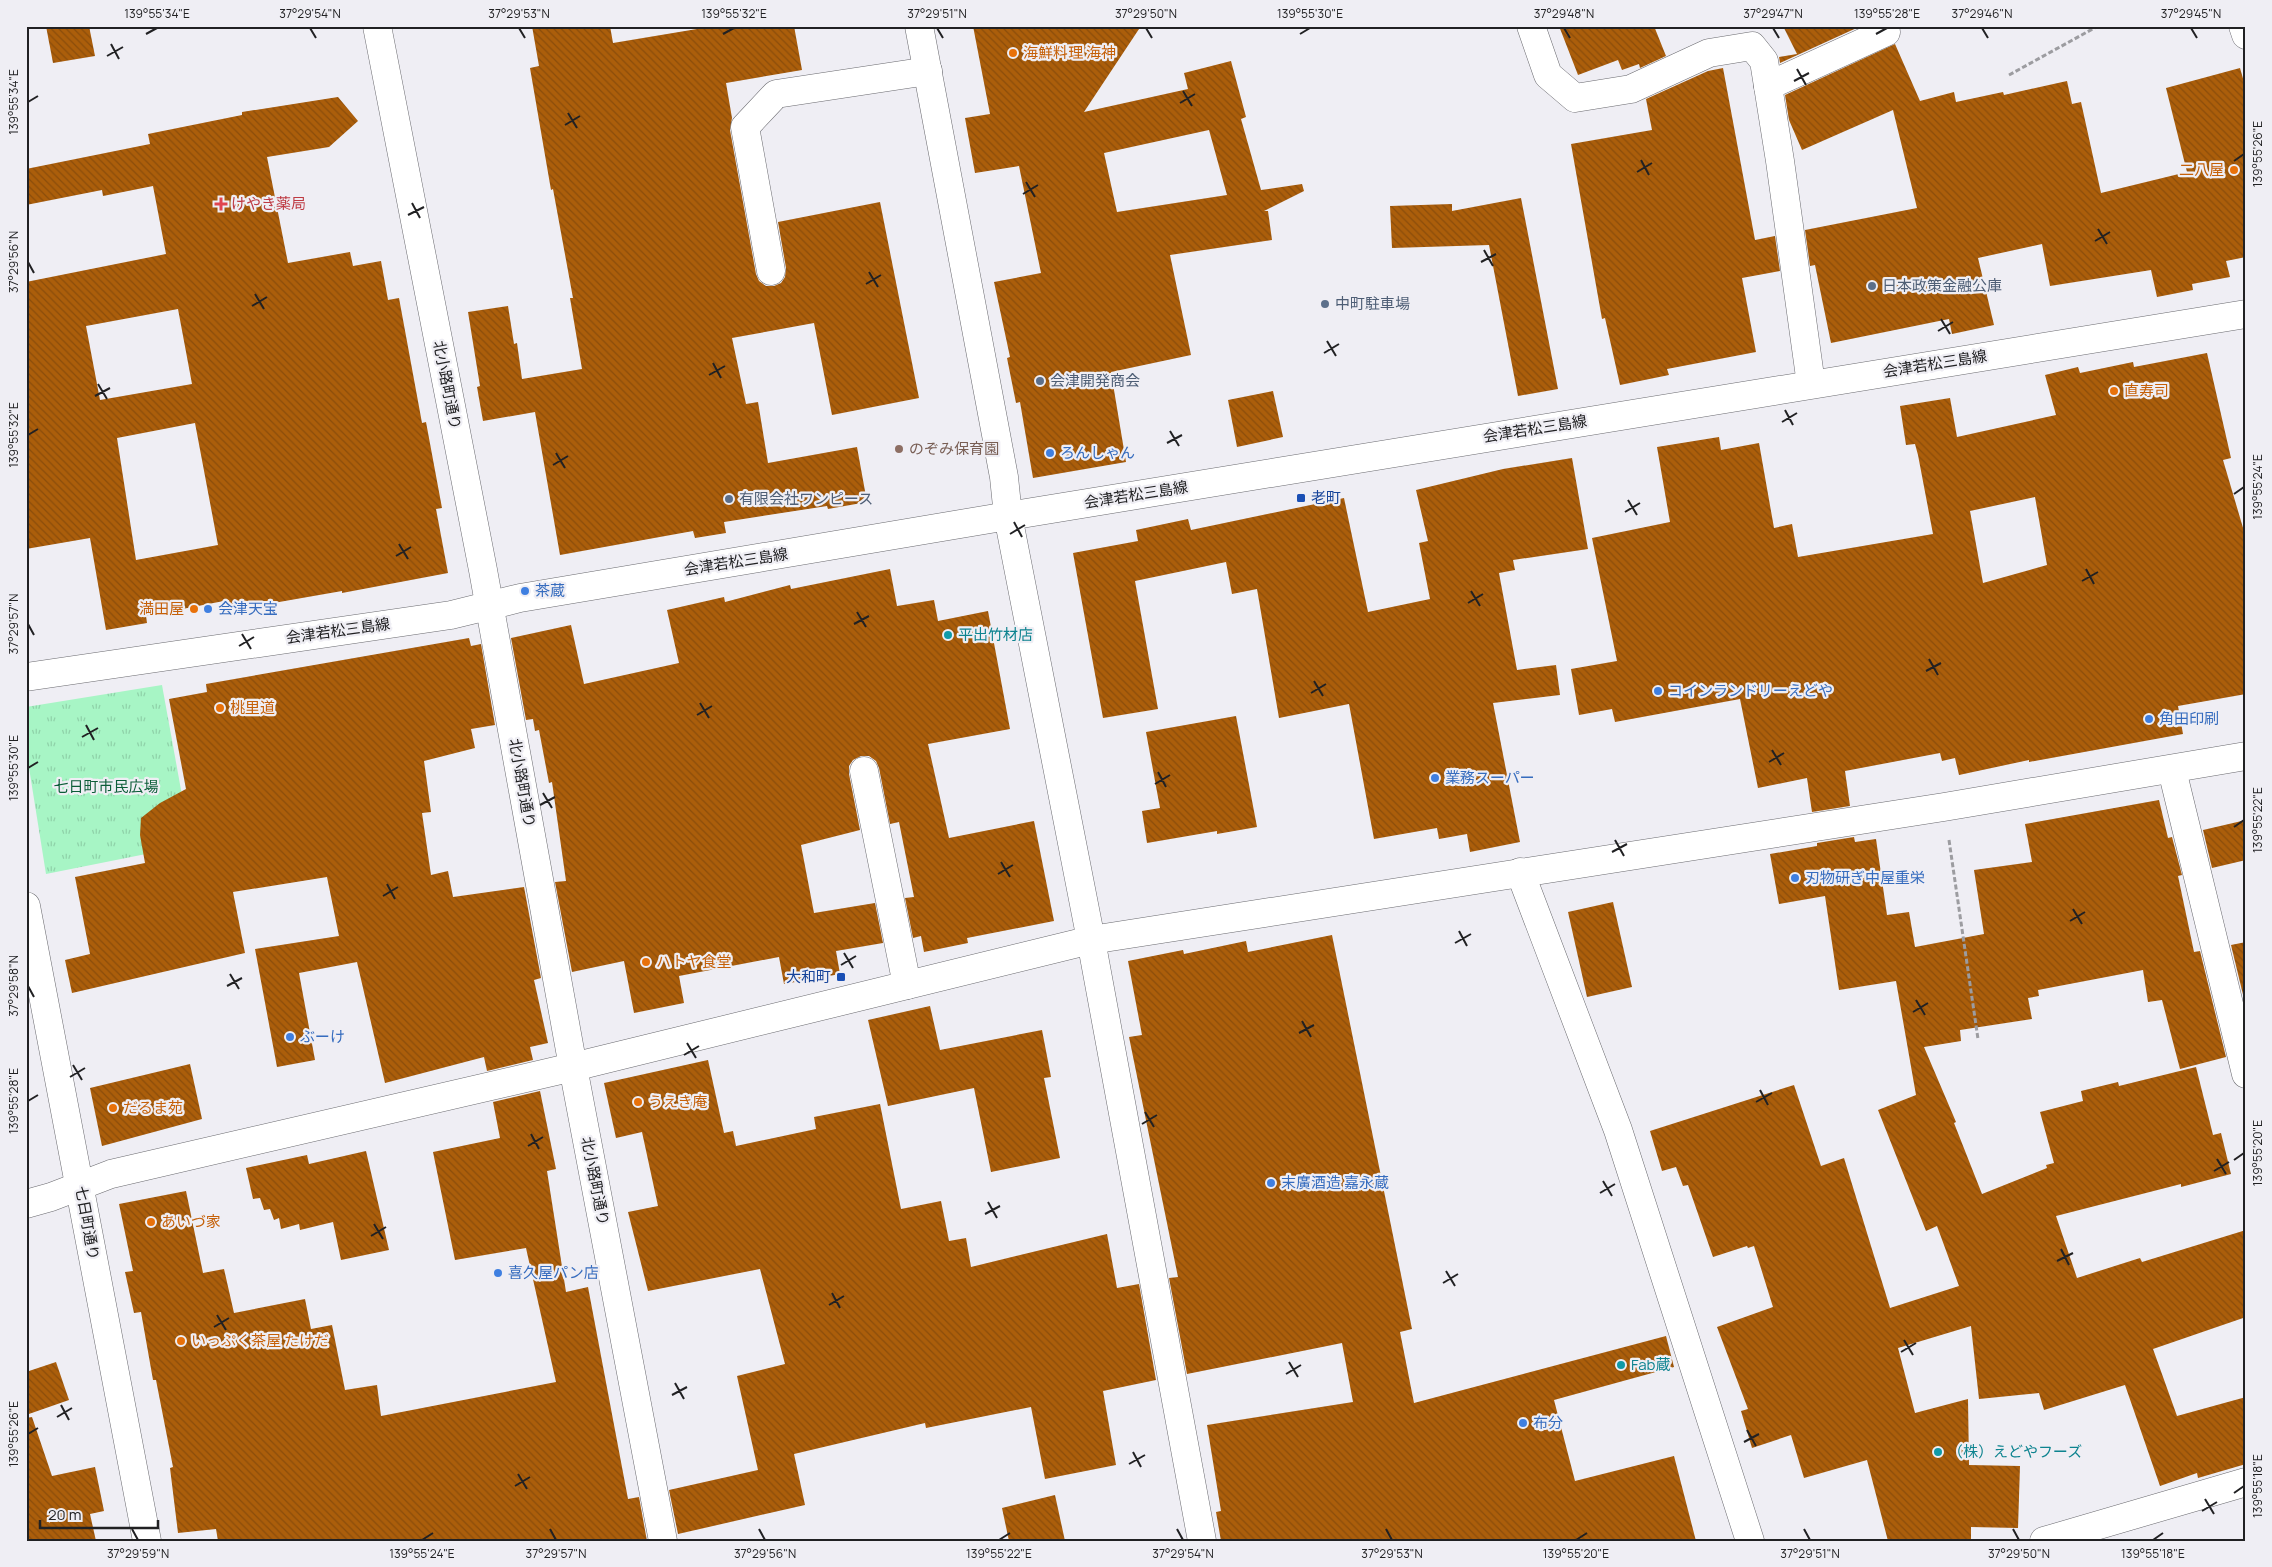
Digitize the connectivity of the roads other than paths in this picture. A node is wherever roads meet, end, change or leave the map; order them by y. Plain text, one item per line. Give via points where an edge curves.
1 (377, 26) edge
2 (919, 26) edge
3 (1531, 26) edge
4 (2243, 26) edge
5 (1886, 32) dead end
6 (2246, 35) edge
7 (928, 71) junction
8 (1768, 86) junction
9 (771, 271) dead end
10 (2246, 314) edge
11 (1811, 384) junction
12 (1008, 516) junction
13 (489, 605) junction
14 (26, 677) edge
15 (2246, 756) edge
16 (2172, 770) junction
17 (864, 771) dead end
18 (1520, 872) junction
19 (26, 906) edge
20 (1091, 940) junction
21 (907, 985) junction
22 (573, 1067) junction
23 (2246, 1074) edge
24 (80, 1185) junction
25 (26, 1204) edge
26 (2246, 1482) edge
27 (147, 1541) edge
28 (663, 1541) edge
29 (1202, 1541) edge
30 (1750, 1541) edge
31 (2044, 1541) edge

1 - 13 main road, 北小路町通り
2 - 7 main road
3 - 8 main road via 1548,75 1575,98 1632,88 1709,53 1752,46 1764,61
4 - 6 main road
5 - 8 main road
7 - 9 main road via 776,94 745,127
7 - 12 main road via 1002,468
8 - 11 main road
10 - 11 main road, 会津若松三島線
11 - 12 main road, 会津若松三島線
12 - 13 main road, 会津若松三島線
12 - 20 main road
13 - 14 main road, 会津若松三島線 via 451,614
13 - 22 main road, 北小路町通り
15 - 16 main road
16 - 18 main road
16 - 23 main road
17 - 21 main road
18 - 20 main road
18 - 30 main road via 1618,1130
19 - 24 main road, 七日町通り
20 - 21 main road
20 - 29 main road
21 - 22 main road
22 - 24 main road via 119,1172
22 - 28 main road, 北小路町通り
24 - 25 main road
24 - 27 main road, 七日町通り
26 - 31 main road

